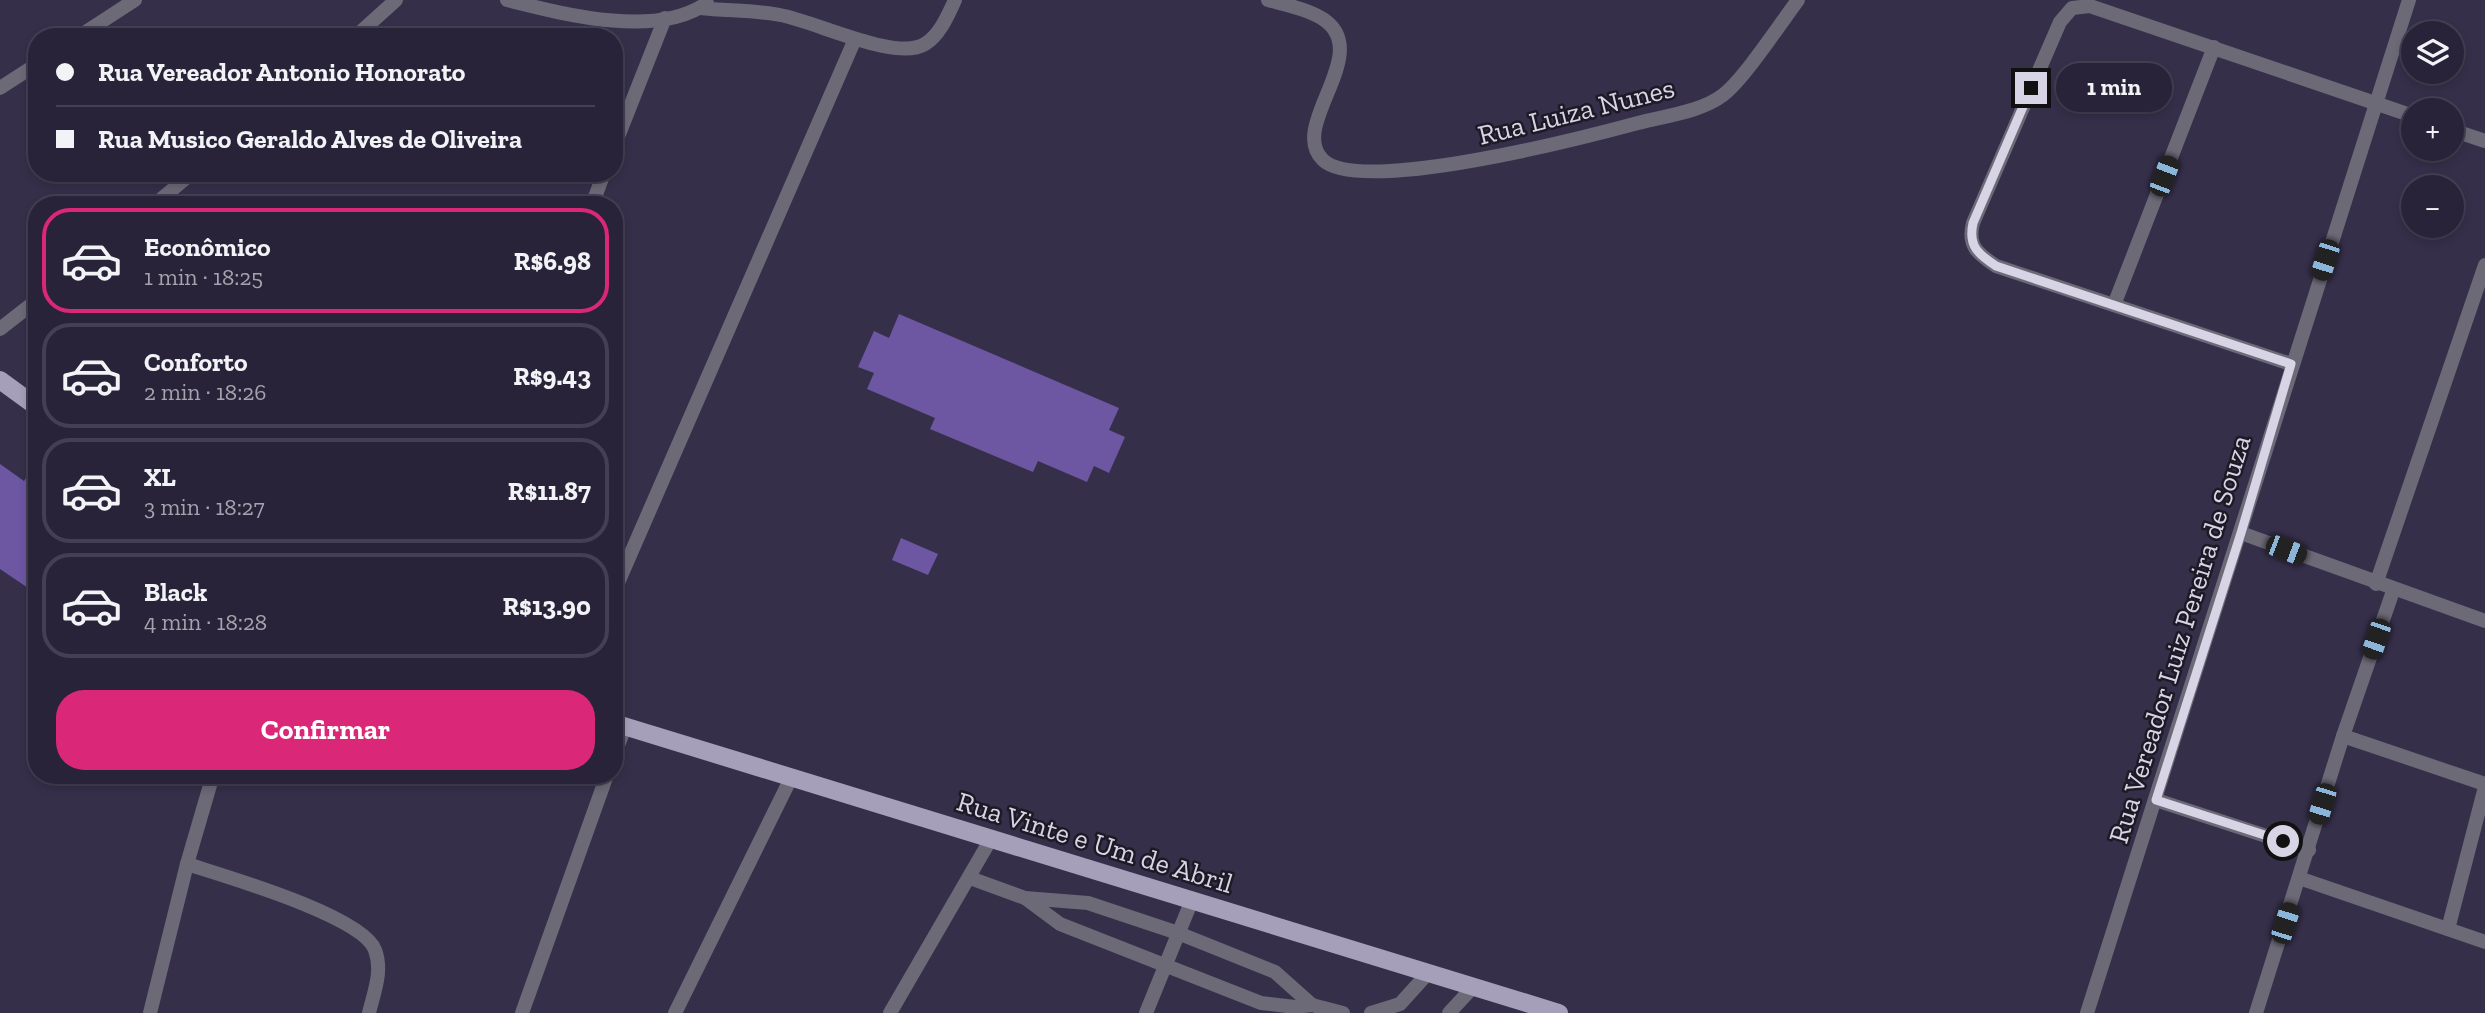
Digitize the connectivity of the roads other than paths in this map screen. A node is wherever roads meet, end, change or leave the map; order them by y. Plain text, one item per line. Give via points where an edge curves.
1 (135, 0) edge
2 (396, 0) edge
3 (508, 0) edge
4 (767, 0) edge
5 (955, 0) edge
6 (1268, 0) edge
7 (1798, 0) edge
8 (2409, 0) edge
9 (705, 4) edge
10 (776, 14) junction
11 (665, 18) junction
12 (92, 28) edge
13 (365, 28) edge
14 (855, 39) junction
15 (2214, 47) junction
16 (28, 70) edge
17 (0, 88) edge
18 (2376, 103) junction
19 (2401, 112) edge
20 (623, 124) edge
21 (2464, 134) edge
22 (2485, 141) edge
23 (181, 182) edge
24 (165, 196) edge
25 (2485, 265) edge
26 (2114, 306) junction
27 (28, 307) edge
28 (0, 329) edge
29 (2291, 364) junction
30 (0, 380) edge
31 (28, 400) edge
32 (2241, 533) junction
33 (623, 571) edge
34 (2376, 584) junction
35 (2393, 591) junction
36 (2485, 621) edge
37 (623, 726) edge
38 (2343, 736) junction
39 (792, 776) junction
40 (210, 784) edge
41 (604, 784) edge
42 (2485, 786) edge
43 (2156, 800) junction
44 (992, 837) junction
45 (2309, 850) junction
46 (187, 863) junction
47 (970, 878) junction
48 (2299, 878) junction
49 (1026, 898) junction
50 (1192, 900) junction
51 (2448, 929) junction
52 (1178, 933) junction
53 (2485, 942) edge
54 (1164, 967) junction
55 (1429, 972) junction
56 (1474, 986) junction
57 (1312, 1005) junction
58 (150, 1013) edge
59 (369, 1013) edge
60 (522, 1013) edge
61 (675, 1013) edge
62 (890, 1013) edge
63 (1146, 1013) edge
64 (1343, 1013) edge
65 (1371, 1013) edge
66 (1449, 1013) edge
67 (1559, 1013) edge
68 (2087, 1013) edge
69 (2256, 1013) edge

1 - 12 street
2 - 13 street
3 - 11 street via 616,21
4 - 10 street
5 - 14 street via 944,23 925,44 911,49
6 - 7 street, Rua Luiza Nunes via 1322,18 1338,42 1339,62 1314,131 1319,157 1337,167 1389,171 1479,161 1702,106 1730,89
8 - 18 street, Rua Vereador Luiz Pereira de Souza
9 - 10 street
9 - 11 street
10 - 14 street
11 - 20 street
14 - 33 street
15 - 18 street
15 - 26 street
15 - 26 street via 2090,6 2077,6 2060,22 1973,223 1975,251 1996,266
16 - 17 street
18 - 19 street
18 - 29 street, Rua Vereador Luiz Pereira de Souza
21 - 22 street
23 - 24 street
25 - 34 street
26 - 29 street
27 - 28 street
29 - 32 street, Rua Vereador Luiz Pereira de Souza
30 - 31 main road
32 - 34 street
32 - 43 street, Rua Vereador Luiz Pereira de Souza
34 - 35 street
35 - 36 street
35 - 38 street
37 - 39 main road, Rua Vinte e Um de Abril
38 - 42 street
38 - 45 street
39 - 44 main road, Rua Vinte e Um de Abril
39 - 61 street
40 - 46 street
41 - 60 street
42 - 51 street
43 - 45 street
43 - 68 street, Rua Vereador Luiz Pereira de Souza
44 - 47 street
44 - 50 main road, Rua Vinte e Um de Abril
45 - 48 street
46 - 58 street
46 - 59 street via 274,893 362,932 375,947 379,968
47 - 49 street
47 - 62 street
48 - 51 street
48 - 69 street
49 - 52 street via 1088,903
49 - 54 street via 1060,924
50 - 52 street
50 - 55 main road, Rua Vinte e Um de Abril
51 - 53 street
52 - 54 street
52 - 57 street via 1275,972
54 - 57 street via 1261,1003
54 - 63 street
55 - 56 main road, Rua Vinte e Um de Abril
55 - 65 street via 1400,1004
56 - 66 street
56 - 67 main road, Rua Vinte e Um de Abril
57 - 64 street

